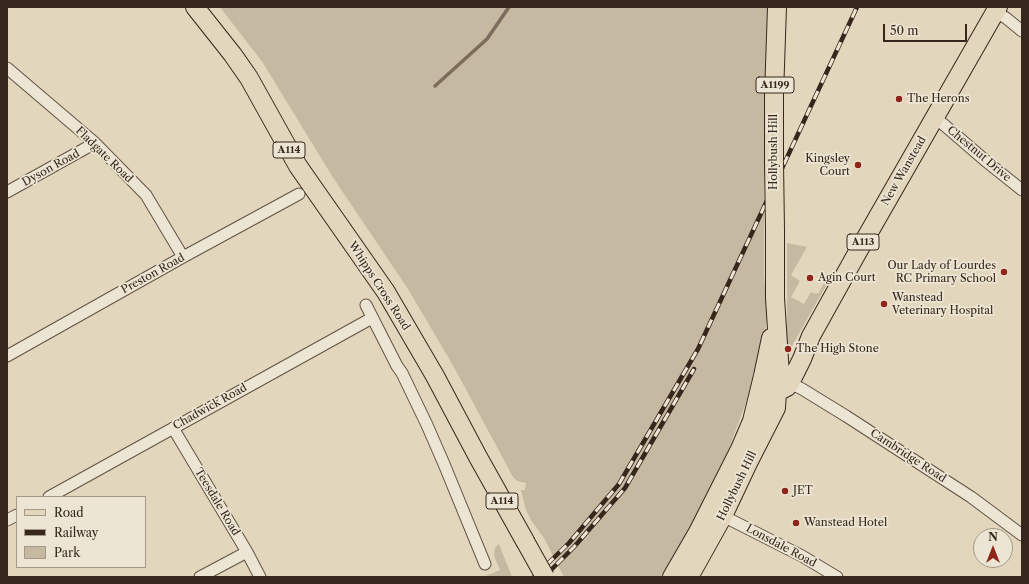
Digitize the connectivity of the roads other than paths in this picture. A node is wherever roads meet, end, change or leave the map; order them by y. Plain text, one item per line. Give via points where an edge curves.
1 (195, 7) edge
2 (777, 7) edge
3 (997, 9) edge
4 (1022, 31) edge
5 (7, 68) edge
6 (935, 119) junction
7 (95, 143) junction
8 (1022, 190) edge
9 (7, 192) edge
10 (299, 194) dead end
11 (183, 257) junction
12 (775, 298) junction
13 (366, 305) dead end
14 (372, 318) junction
15 (7, 356) edge
16 (782, 383) junction
17 (752, 421) junction
18 (173, 428) junction
19 (51, 496) edge
20 (16, 516) edge
21 (724, 516) junction
22 (7, 520) edge
23 (1022, 535) edge
24 (246, 552) junction
25 (485, 564) dead end
26 (200, 577) edge
27 (260, 577) edge
28 (545, 577) edge
29 (672, 577) edge
30 (689, 577) edge
31 (837, 577) edge

1 - 28 main road, Whipps Cross Road / A114, bridge via 249,78 298,166 386,292
2 - 12 main road, Hollybush Hill / A1199, bridge via 774,95
3 - 4 street
3 - 6 main road, New Wanstead / A113
5 - 7 street, Fladgate Road
6 - 8 street, Chestnut Drive
6 - 16 main road, New Wanstead / A113
7 - 9 street, Dyson Road
7 - 11 street, Fladgate Road via 146,195
10 - 11 street, Preston Road
11 - 15 street, Preston Road
12 - 16 main road, Hollybush Hill / A1199
12 - 17 main road, Hollybush Hill / A1199 via 770,346
13 - 14 street, Whipps Cross Road
14 - 18 street, Chadwick Road
14 - 25 street, Whipps Cross Road via 427,425
16 - 17 main road, Hollybush Hill / A113
16 - 21 main road, Hollybush Hill via 776,408
16 - 23 street, Cambridge Road via 802,389 846,416 971,497
17 - 29 main road, Hollybush Hill / A113 via 698,532
18 - 19 street, Chadwick Road
18 - 24 street, Teesdale Road
20 - 22 street
21 - 30 main road, Hollybush Hill
21 - 31 street, Lonsdale Road
24 - 26 street
24 - 27 street, Teesdale Road

